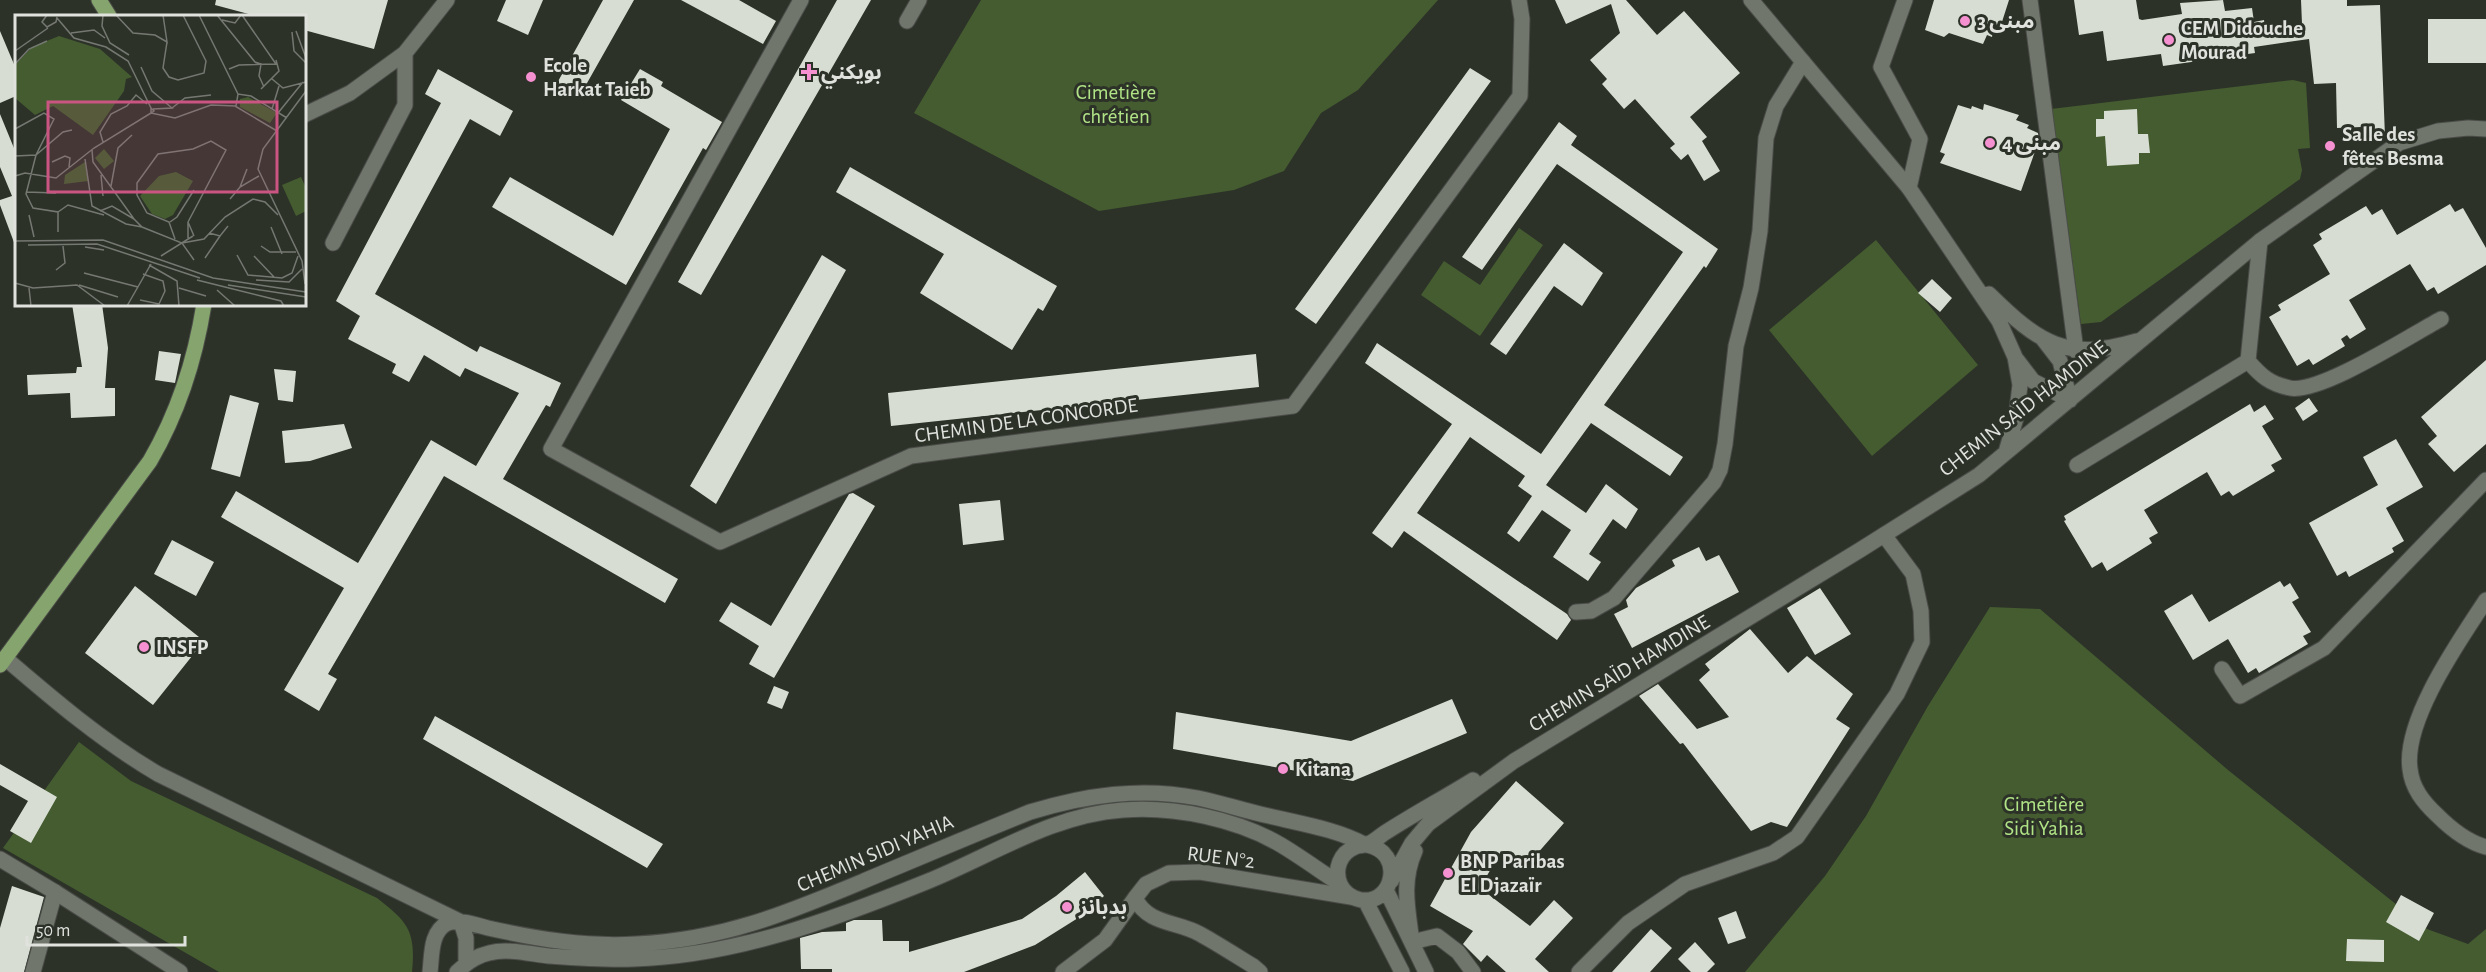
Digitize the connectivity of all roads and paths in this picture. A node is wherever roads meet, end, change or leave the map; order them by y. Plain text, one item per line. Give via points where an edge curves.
1 (99, 0) edge
2 (447, 0) edge
3 (801, 0) edge
4 (919, 0) edge
5 (1519, 0) edge
6 (1751, 0) edge
7 (1905, 0) edge
8 (2030, 0) edge
9 (108, 15) edge
10 (907, 21) dead end
11 (405, 53) junction
12 (1803, 62) junction
13 (306, 114) edge
14 (2486, 129) edge
15 (1909, 188) junction
16 (2260, 241) junction
17 (333, 243) dead end
18 (1967, 273) junction
19 (204, 306) edge
20 (2441, 318) dead end
21 (2043, 339) junction
22 (2143, 339) junction
23 (2076, 351) junction
24 (2015, 357) junction
25 (2248, 362) junction
26 (2070, 400) junction
27 (2006, 452) junction
28 (2077, 465) dead end
29 (2486, 480) edge
30 (1884, 535) junction
31 (2486, 600) edge
32 (1576, 612) dead end
33 (2, 662) edge
34 (2222, 669) dead end
35 (1514, 761) junction
36 (1428, 824) junction
37 (1367, 845) junction
38 (2486, 847) edge
39 (0, 859) edge
40 (1340, 884) junction
41 (1388, 885) junction
42 (56, 892) junction
43 (1135, 898) junction
44 (1358, 898) junction
45 (461, 922) junction
46 (1412, 942) junction
47 (461, 968) edge
48 (33, 972) edge
49 (180, 972) edge
50 (430, 972) edge
51 (1063, 972) edge
52 (1260, 972) edge
53 (1401, 972) edge
54 (1426, 972) edge
55 (1473, 972) edge
56 (1579, 972) edge

1 - 9 main road
2 - 11 street
3 - 5 street, CHEMIN DE LA CONCORDE via 551,449 720,542 911,456 1293,405 1520,96
4 - 10 street
6 - 12 street
7 - 15 street via 1881,67 1920,139
8 - 23 street
11 - 13 street via 350,93
11 - 17 street via 405,105
12 - 15 street
12 - 32 street via 1776,106 1766,138 1760,231 1736,346 1720,470 1714,482 1614,598 1591,611
14 - 16 street, CHEMIN SAÏD HAMDINE via 2438,131 2399,143
15 - 18 street
16 - 22 street, CHEMIN SAÏD HAMDINE
16 - 25 street
18 - 21 street via 2019,323
18 - 24 street via 1999,321
19 - 33 main road via 187,382 169,428 150,461
20 - 25 street via 2326,382 2292,389 2264,379
21 - 23 street
21 - 26 street via 2060,361
22 - 23 street via 2107,349
22 - 26 street, CHEMIN SAÏD HAMDINE
24 - 26 street via 2033,381
24 - 27 street via 2019,400
25 - 28 street
26 - 27 street, CHEMIN SAÏD HAMDINE
27 - 30 street, CHEMIN SAÏD HAMDINE via 1979,475
29 - 34 street via 2324,648 2240,696
30 - 35 street, CHEMIN SAÏD HAMDINE
30 - 56 street via 1912,574 1921,611 1922,642 1897,694 1844,770 1797,837 1773,853 1684,884 1628,923
31 - 38 street via 2416,723 2409,768 2415,788 2438,817 2458,834
33 - 45 street, CHEMIN SIDI YAHIA via 119,751 158,774
35 - 36 street
35 - 37 street via 1494,767
36 - 41 street
36 - 46 street via 1411,861 1405,891
37 - 40 street via 1343,855 1337,873
37 - 41 street via 1382,850 1388,858 1392,872
37 - 45 street, CHEMIN SIDI YAHIA via 1337,832 1199,798 1167,793 1103,794 1030,812 780,916 722,934 661,943 573,944
39 - 42 street
40 - 44 street
40 - 47 street, CHEMIN SIDI YAHIA via 1280,844 1242,827 1165,811 1123,810 1041,829 927,882 788,932 726,949 630,959 504,951 484,955
41 - 44 street via 1375,898
41 - 46 street
42 - 48 street
42 - 49 street
43 - 44 street, RUE N°2 via 1146,884 1169,873 1200,872
43 - 51 street, RUE N°2 via 1105,940
43 - 52 street via 1153,918 1197,932
44 - 53 street
45 - 47 street via 466,938
45 - 50 street via 448,923 437,932
46 - 54 street
46 - 55 street via 1437,936 1458,951

